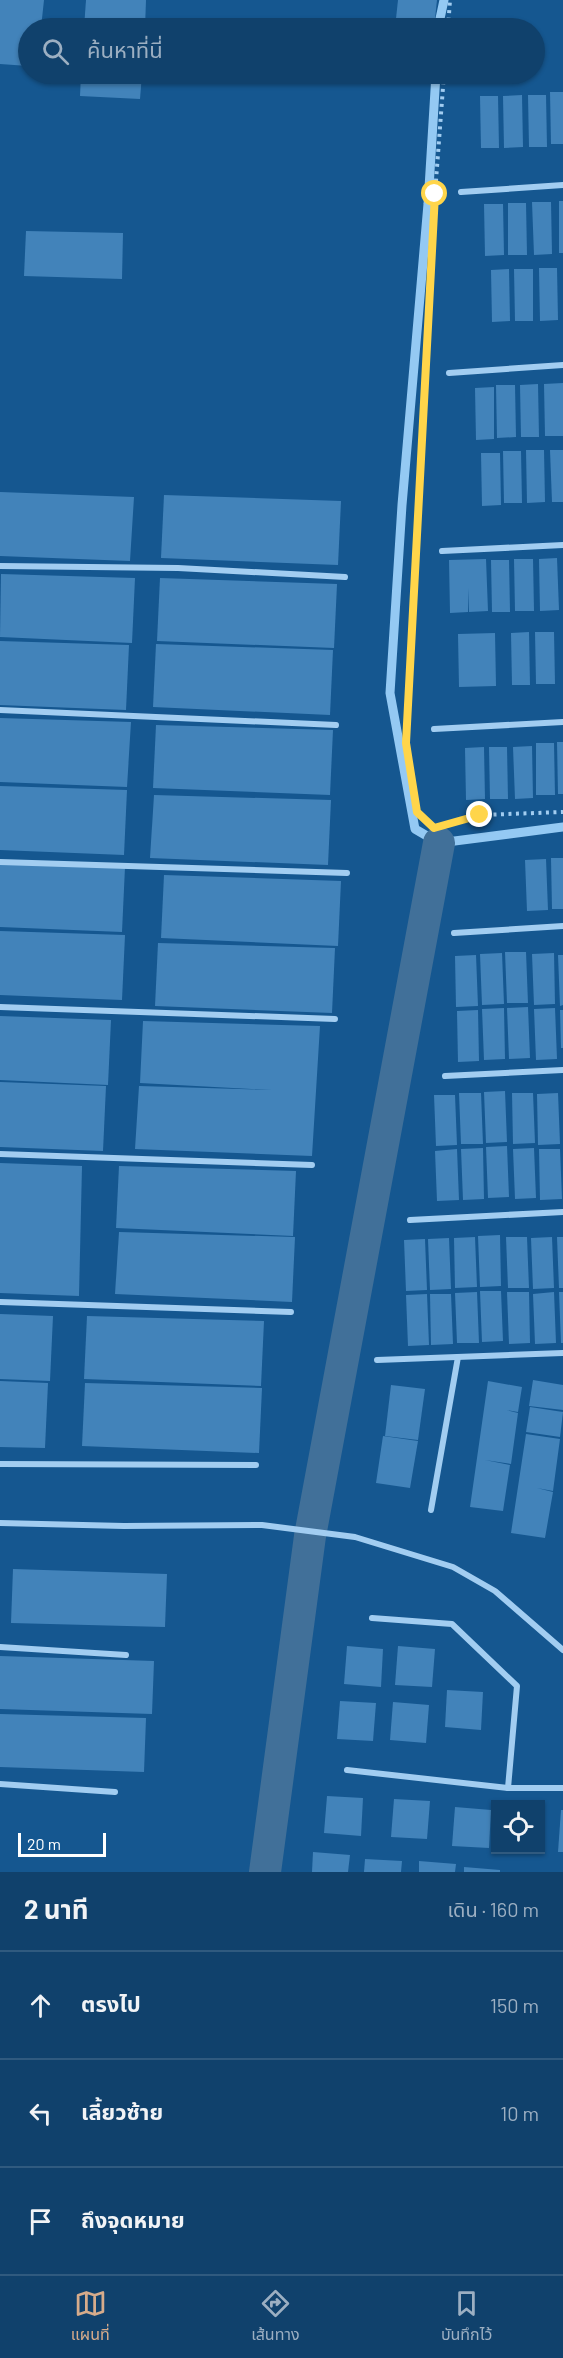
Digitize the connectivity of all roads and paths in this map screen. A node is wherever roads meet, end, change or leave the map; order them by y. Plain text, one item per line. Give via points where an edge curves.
1 (450, 0) edge
2 (449, 18) edge
3 (443, 84) edge
4 (563, 185) edge
5 (461, 192) dead end
6 (563, 365) edge
7 (449, 373) dead end
8 (563, 545) edge
9 (442, 551) dead end
10 (0, 566) edge
11 (345, 577) dead end
12 (0, 710) edge
13 (563, 722) edge
14 (336, 725) dead end
15 (434, 729) dead end
16 (563, 812) edge
17 (0, 862) edge
18 (347, 873) dead end
19 (563, 926) edge
20 (454, 933) dead end
21 (0, 1007) edge
22 (335, 1020) dead end
23 (563, 1070) edge
24 (445, 1076) dead end
25 (0, 1154) edge
26 (312, 1165) dead end
27 (563, 1212) edge
28 (410, 1220) dead end
29 (0, 1302) edge
30 (291, 1312) dead end
31 (563, 1353) edge
32 (458, 1357) junction
33 (377, 1360) dead end
34 (0, 1464) edge
35 (256, 1465) dead end
36 (430, 1510) dead end
37 (0, 1522) edge
38 (372, 1618) dead end
39 (0, 1647) edge
40 (563, 1650) edge
41 (126, 1655) dead end
42 (347, 1770) dead end
43 (0, 1784) edge
44 (508, 1788) junction
45 (563, 1788) edge
46 (115, 1792) dead end

1 - 2 path
3 - 16 path via 406,743 417,812 434,828 480,815
4 - 5 street
6 - 7 street
8 - 9 street
10 - 11 street via 178,568
12 - 14 street
13 - 15 street
17 - 18 street
19 - 20 street
21 - 22 street
23 - 24 street
25 - 26 street
27 - 28 street
29 - 30 street
31 - 32 street
32 - 33 street
32 - 36 street
34 - 35 street
37 - 40 street via 262,1525 356,1538 453,1567 495,1591
38 - 44 street via 452,1624 517,1686
39 - 41 street
42 - 44 street
43 - 46 street
44 - 45 street

